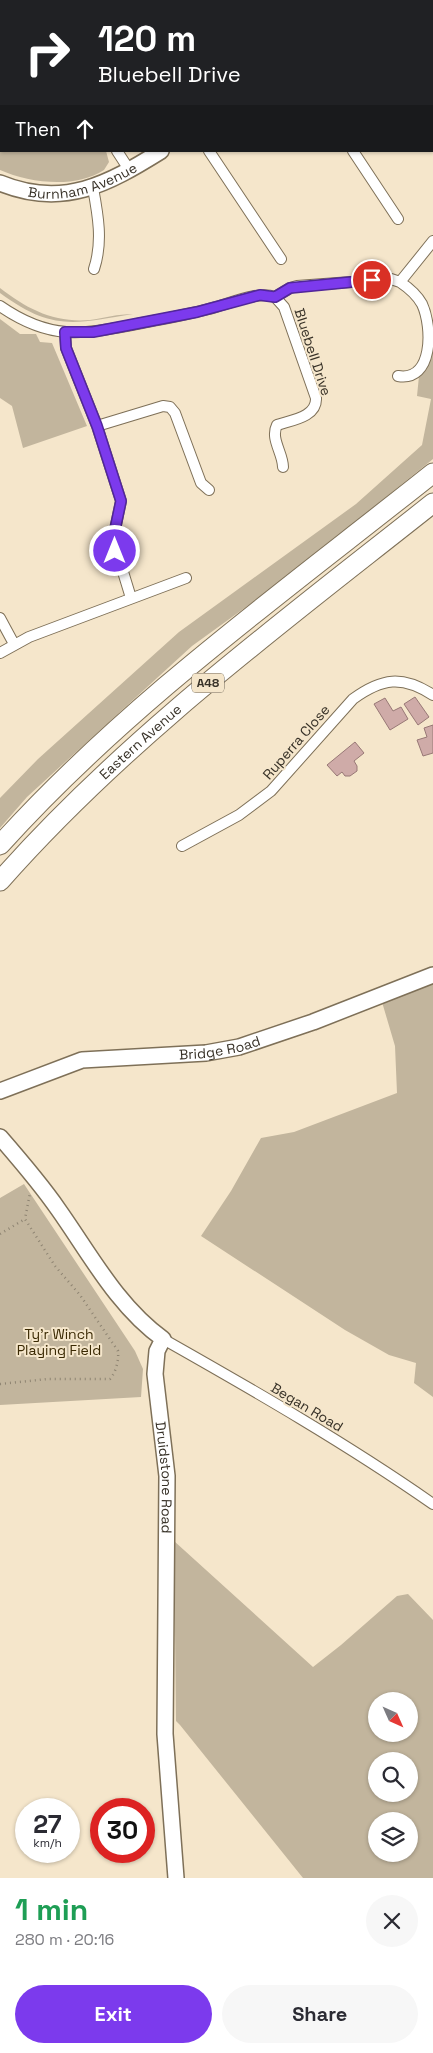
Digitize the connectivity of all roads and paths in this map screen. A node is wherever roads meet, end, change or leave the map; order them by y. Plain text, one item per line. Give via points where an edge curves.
1 (118, 152) edge
2 (159, 152) edge
3 (210, 152) edge
4 (354, 152) edge
5 (130, 171) junction
6 (0, 183) edge
7 (93, 188) junction
8 (398, 219) dead end
9 (433, 241) edge
10 (281, 260) dead end
11 (94, 269) dead end
12 (400, 282) junction
13 (275, 297) junction
14 (0, 306) edge
15 (65, 332) junction
16 (398, 376) dead end
17 (97, 426) junction
18 (283, 468) dead end
19 (433, 473) edge
20 (209, 490) dead end
21 (433, 503) edge
22 (186, 578) dead end
23 (131, 598) junction
24 (0, 618) edge
25 (14, 644) junction
26 (0, 653) edge
27 (433, 695) edge
28 (0, 845) edge
29 (182, 846) dead end
30 (0, 881) edge
31 (433, 975) edge
32 (0, 1091) edge
33 (0, 1137) edge
34 (30, 1193) dead end
35 (25, 1220) junction
36 (0, 1234) edge
37 (163, 1339) junction
38 (0, 1384) edge
39 (433, 1504) edge
40 (176, 1878) edge

1 - 5 street
2 - 5 street, Burnham Avenue
3 - 10 street
4 - 8 street
5 - 7 street, Burnham Avenue
6 - 7 street, Burnham Avenue via 52,193
7 - 11 street via 100,231
9 - 12 street
12 - 13 street via 391,279 296,286
12 - 16 street via 423,305 430,350 425,366 418,374 410,378
13 - 15 street via 260,295 197,312 93,332
13 - 18 street, Bluebell Drive via 284,307 316,398 312,412 276,425 274,436
14 - 15 street via 22,321
15 - 17 street via 66,348
17 - 20 street via 163,406 170,408 175,413 201,483
17 - 23 street via 121,501 113,539
19 - 28 highway, Eastern Avenue / A48 via 152,699 73,771
21 - 30 highway, Eastern Avenue / A48 via 156,726 54,822
22 - 23 street
23 - 25 street
24 - 25 street
25 - 26 street
27 - 29 street, Ruperra Close via 409,682 396,681 366,690 340,713 271,791 239,815
31 - 32 street, Bridge Road via 239,1048 82,1060
33 - 37 street via 56,1206 110,1287 138,1319
34 - 35 path
35 - 36 path
35 - 38 path via 118,1350 119,1358 110,1379 48,1379
37 - 39 street, Began Road via 347,1447
37 - 40 street, Druidstone Road via 157,1351 155,1374 167,1476 165,1734

